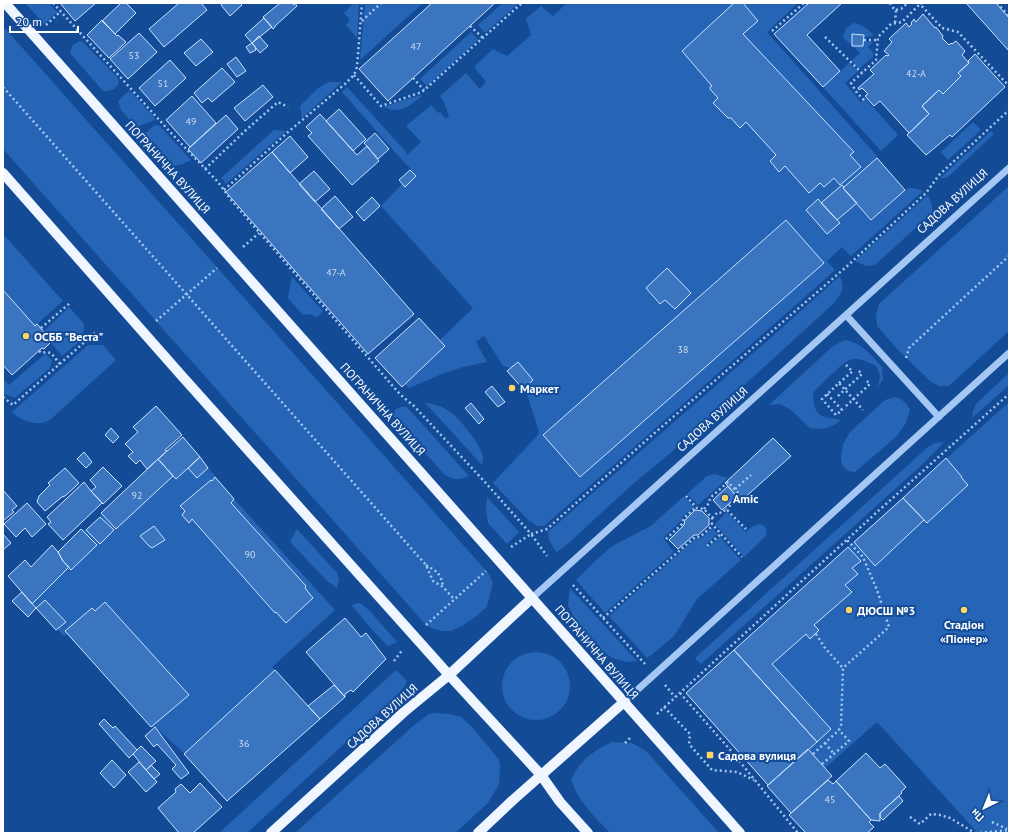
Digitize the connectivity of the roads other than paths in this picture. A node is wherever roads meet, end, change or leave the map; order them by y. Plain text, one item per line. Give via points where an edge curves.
1 (5, 3) edge
2 (1009, 168) edge
3 (3, 173) edge
4 (846, 315) junction
5 (1009, 354) edge
6 (939, 417) junction
7 (532, 598) junction
8 (449, 675) junction
9 (624, 702) junction
10 (541, 775) junction
11 (271, 833) edge
12 (478, 833) edge
13 (588, 833) edge
14 (740, 833) edge

1 - 7 main road, ПОГРАНИЧНА ВУЛИЦЯ
2 - 4 street, САДОВА ВУЛИЦЯ
3 - 8 main road
4 - 6 street
4 - 7 street, САДОВА ВУЛИЦЯ
5 - 6 street
6 - 9 street
7 - 8 main road, САДОВА ВУЛИЦЯ
7 - 9 main road, ПОГРАНИЧНА ВУЛИЦЯ
8 - 10 main road
8 - 11 main road, САДОВА ВУЛИЦЯ via 404,712
9 - 10 main road
9 - 14 main road, ПОГРАНИЧНА ВУЛИЦЯ
10 - 12 main road
10 - 13 main road via 560,802

